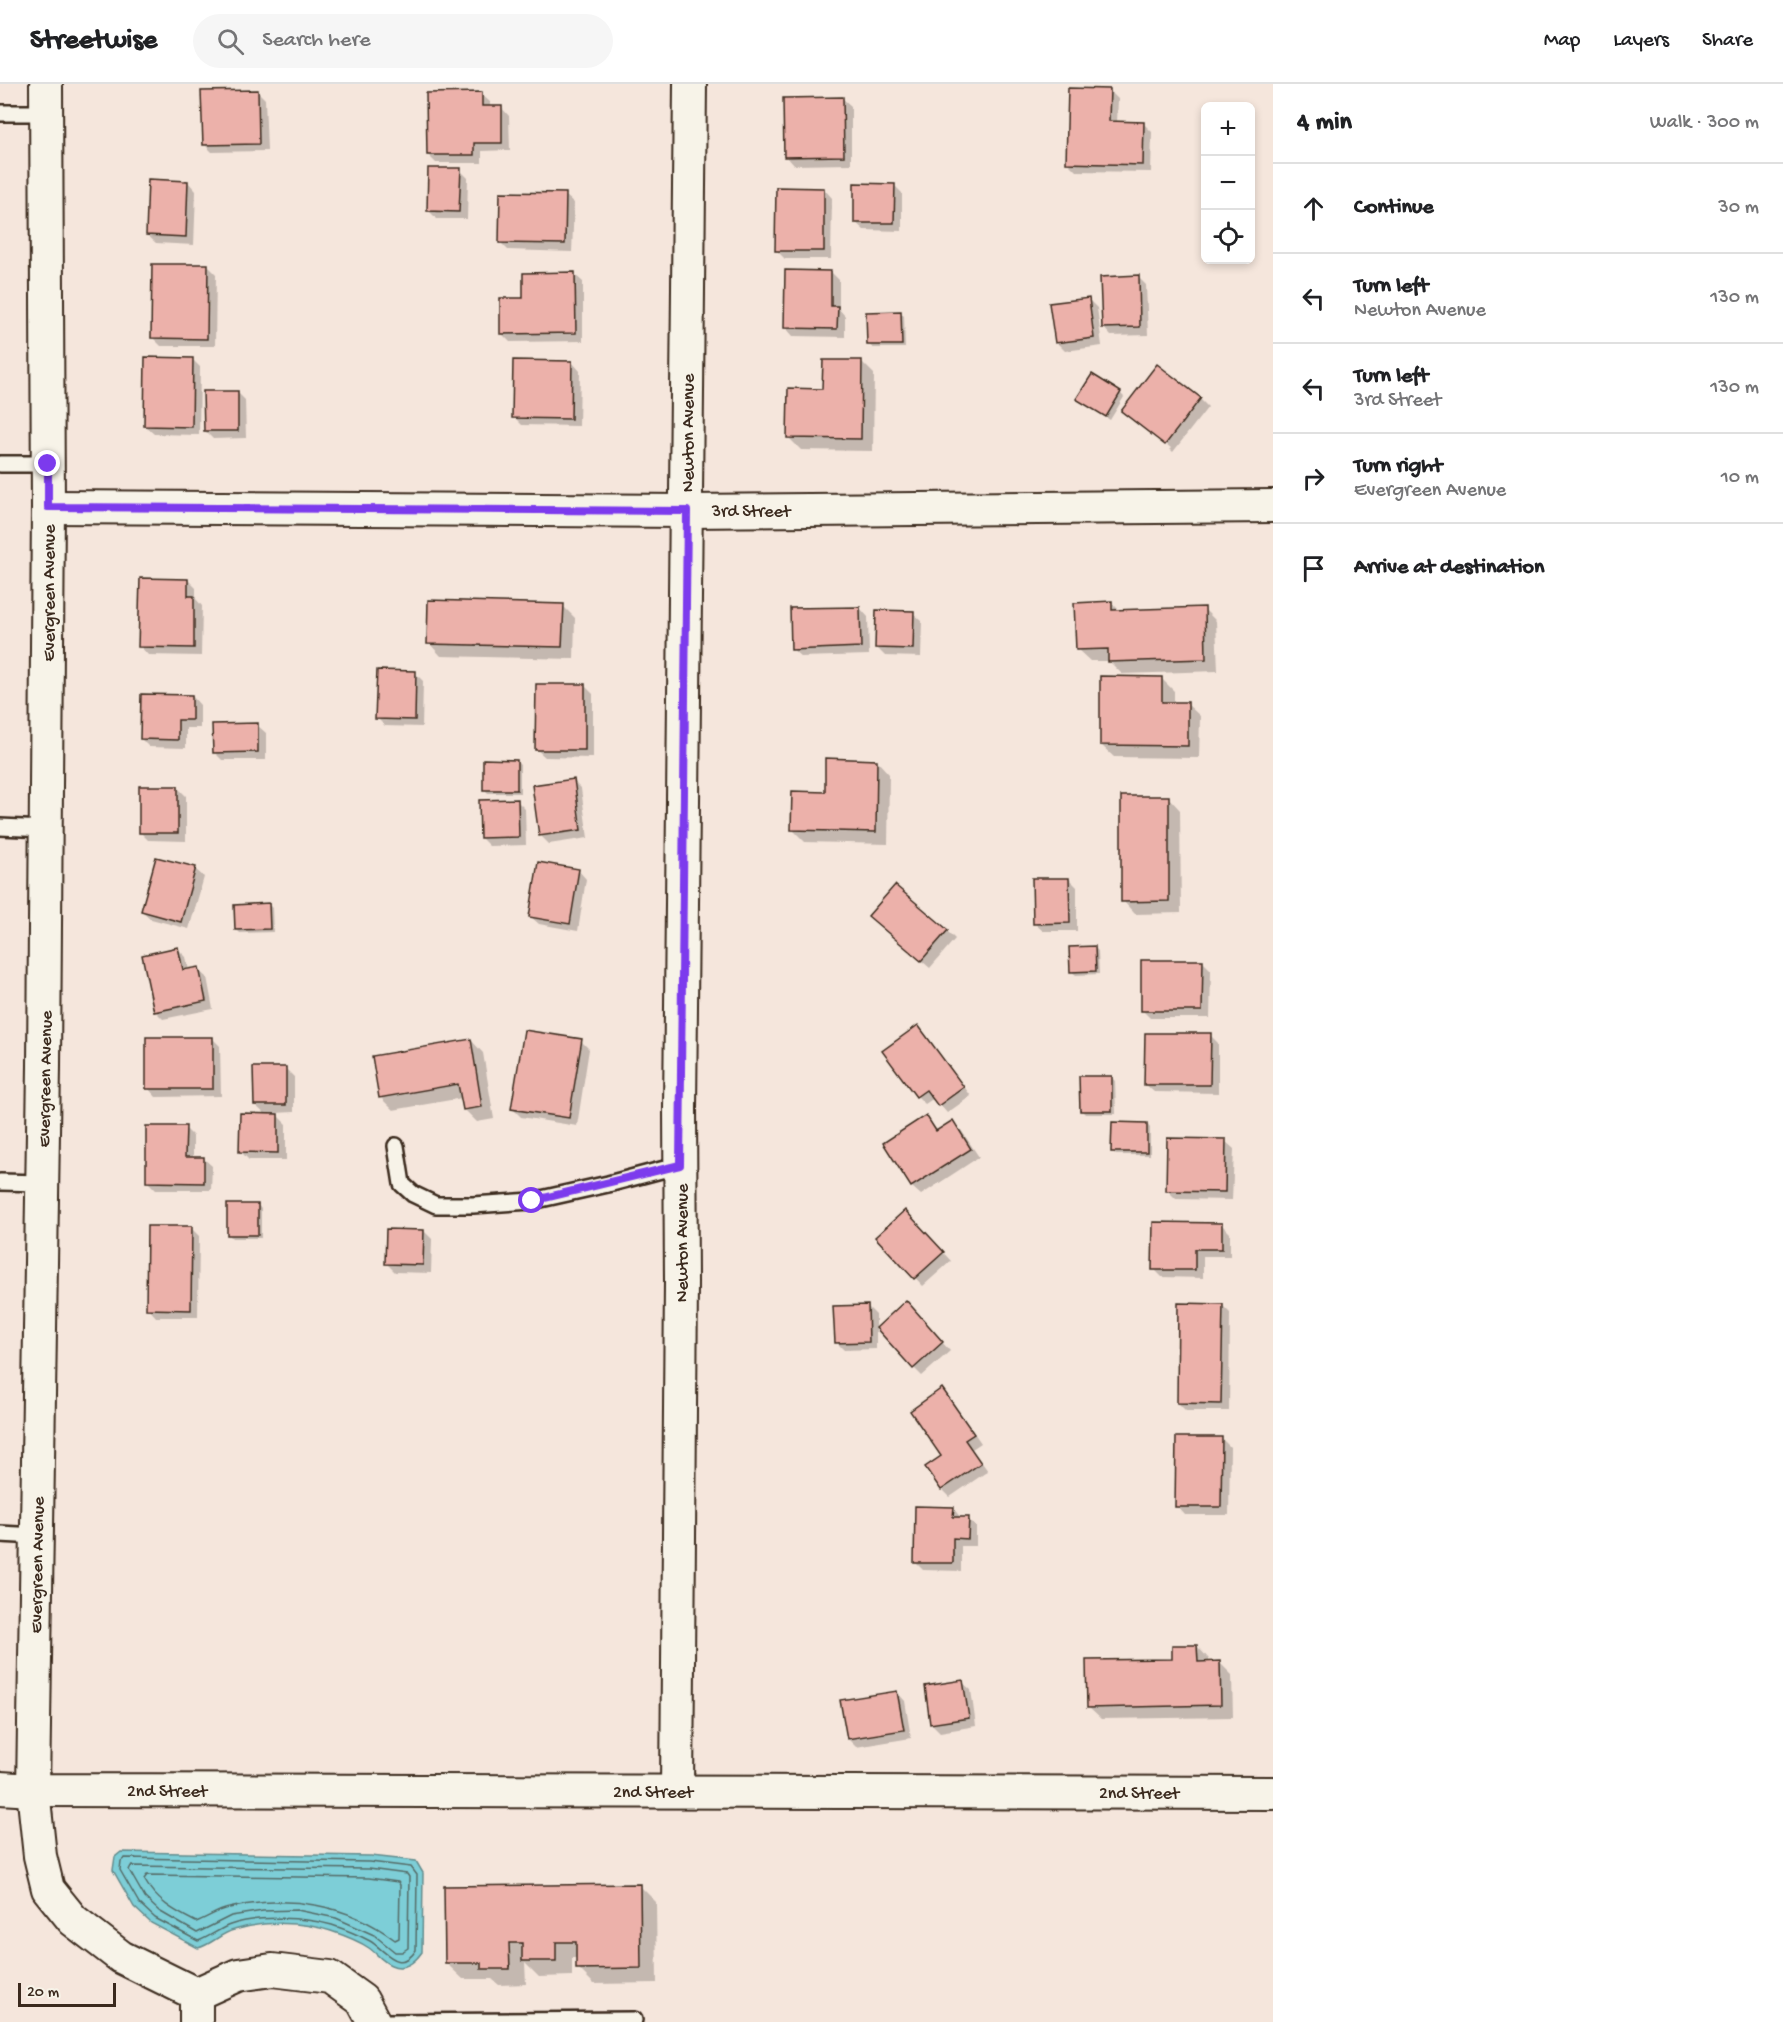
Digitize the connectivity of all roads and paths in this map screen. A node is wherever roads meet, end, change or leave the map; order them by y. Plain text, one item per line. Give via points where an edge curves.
1 (690, 84) edge
2 (46, 99) edge
3 (0, 113) edge
4 (0, 464) edge
5 (48, 464) junction
6 (1273, 506) edge
7 (48, 507) junction
8 (687, 511) junction
9 (0, 827) edge
10 (46, 828) junction
11 (396, 1146) dead end
12 (680, 1165) junction
13 (0, 1182) edge
14 (42, 1183) junction
15 (0, 1534) edge
16 (37, 1536) junction
17 (0, 1788) edge
18 (33, 1790) junction
19 (677, 1791) junction
20 (1273, 1793) edge
21 (196, 2008) edge
22 (634, 2020) dead end
23 (374, 2022) edge
24 (389, 2022) edge

1 - 8 street, Newton Avenue
2 - 3 lane
2 - 5 street, Evergreen Avenue
4 - 5 lane
5 - 7 street, Evergreen Avenue
6 - 8 street, 3rd Street
7 - 8 street, 3rd Street
7 - 10 street, Evergreen Avenue
8 - 12 street, Newton Avenue
9 - 10 lane
10 - 14 street, Evergreen Avenue
11 - 12 lane via 402,1184 412,1194 436,1205 532,1201
12 - 19 street, Newton Avenue
13 - 14 lane
14 - 16 street, Evergreen Avenue
15 - 16 lane
16 - 18 street, Evergreen Avenue
17 - 18 street, 2nd Street
18 - 19 street, 2nd Street
18 - 21 street, Evergreen Avenue via 48,1889 73,1920
19 - 20 street, 2nd Street
21 - 23 street via 238,1975 272,1970 330,1977 362,2000
22 - 24 lane

